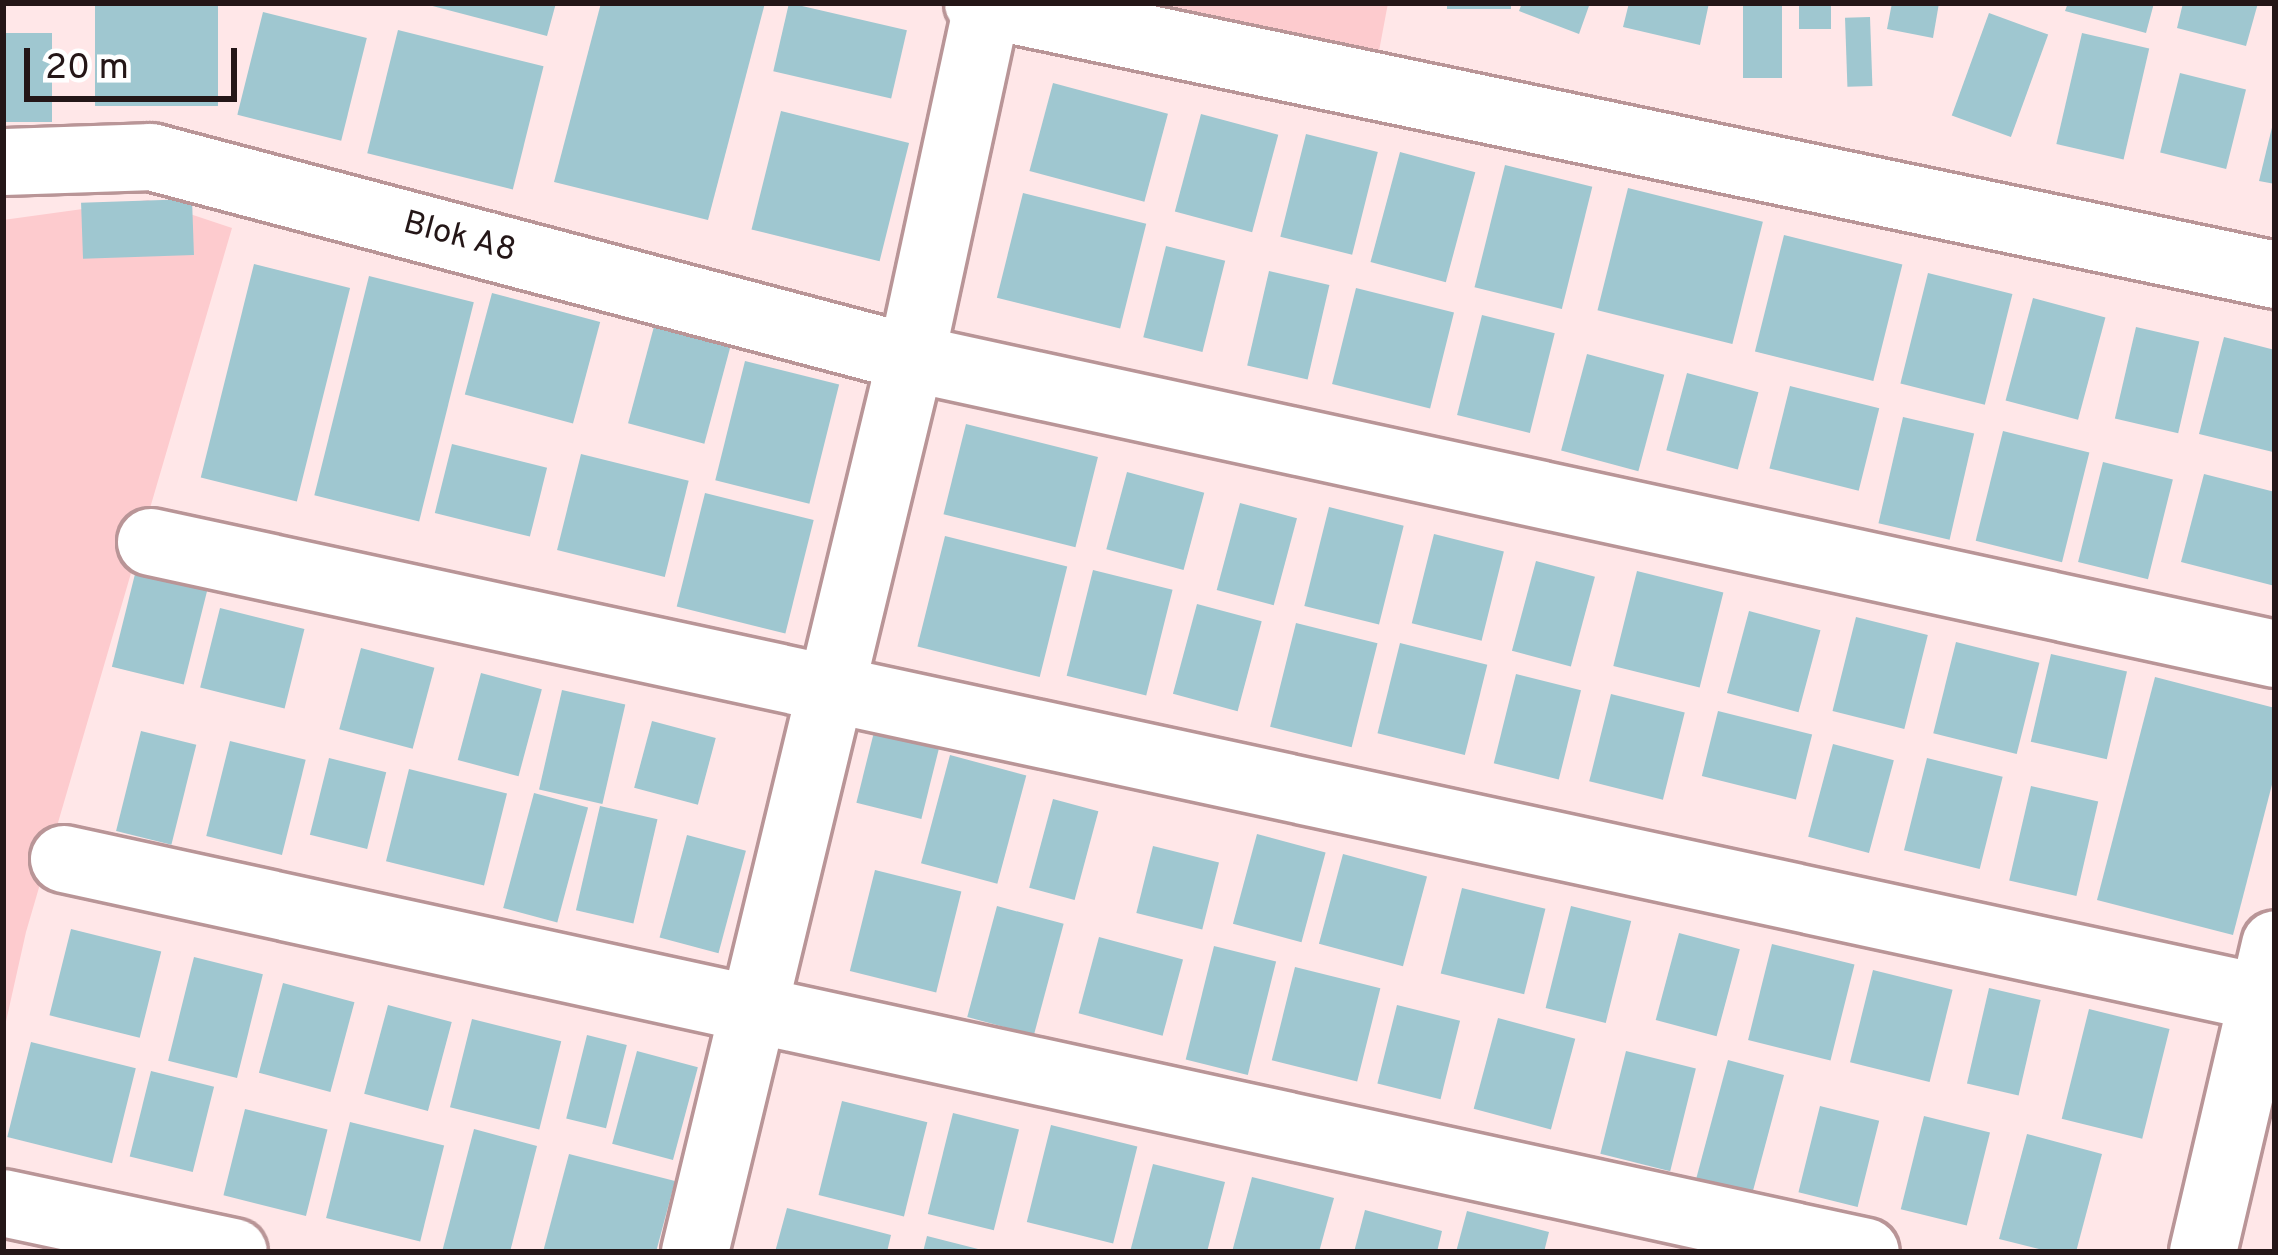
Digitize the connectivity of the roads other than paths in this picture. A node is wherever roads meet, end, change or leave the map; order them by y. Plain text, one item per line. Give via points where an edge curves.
1 (984, 4) edge
2 (3, 162) edge
3 (2275, 275) edge
4 (910, 358) junction
5 (151, 542) dead end
6 (2275, 654) edge
7 (831, 688) junction
8 (64, 859) dead end
9 (2271, 982) edge
10 (755, 1009) junction
11 (3, 1202) edge
12 (234, 1252) edge
13 (695, 1252) edge
14 (1866, 1252) edge
15 (2203, 1252) edge

1 - 3 street
1 - 4 street
2 - 4 street, Blok A8 via 152,157
4 - 6 street, Blok A8
4 - 7 street
5 - 7 street
7 - 9 street
7 - 10 street
8 - 10 street
9 - 15 street
10 - 13 street
10 - 14 street
11 - 12 street

